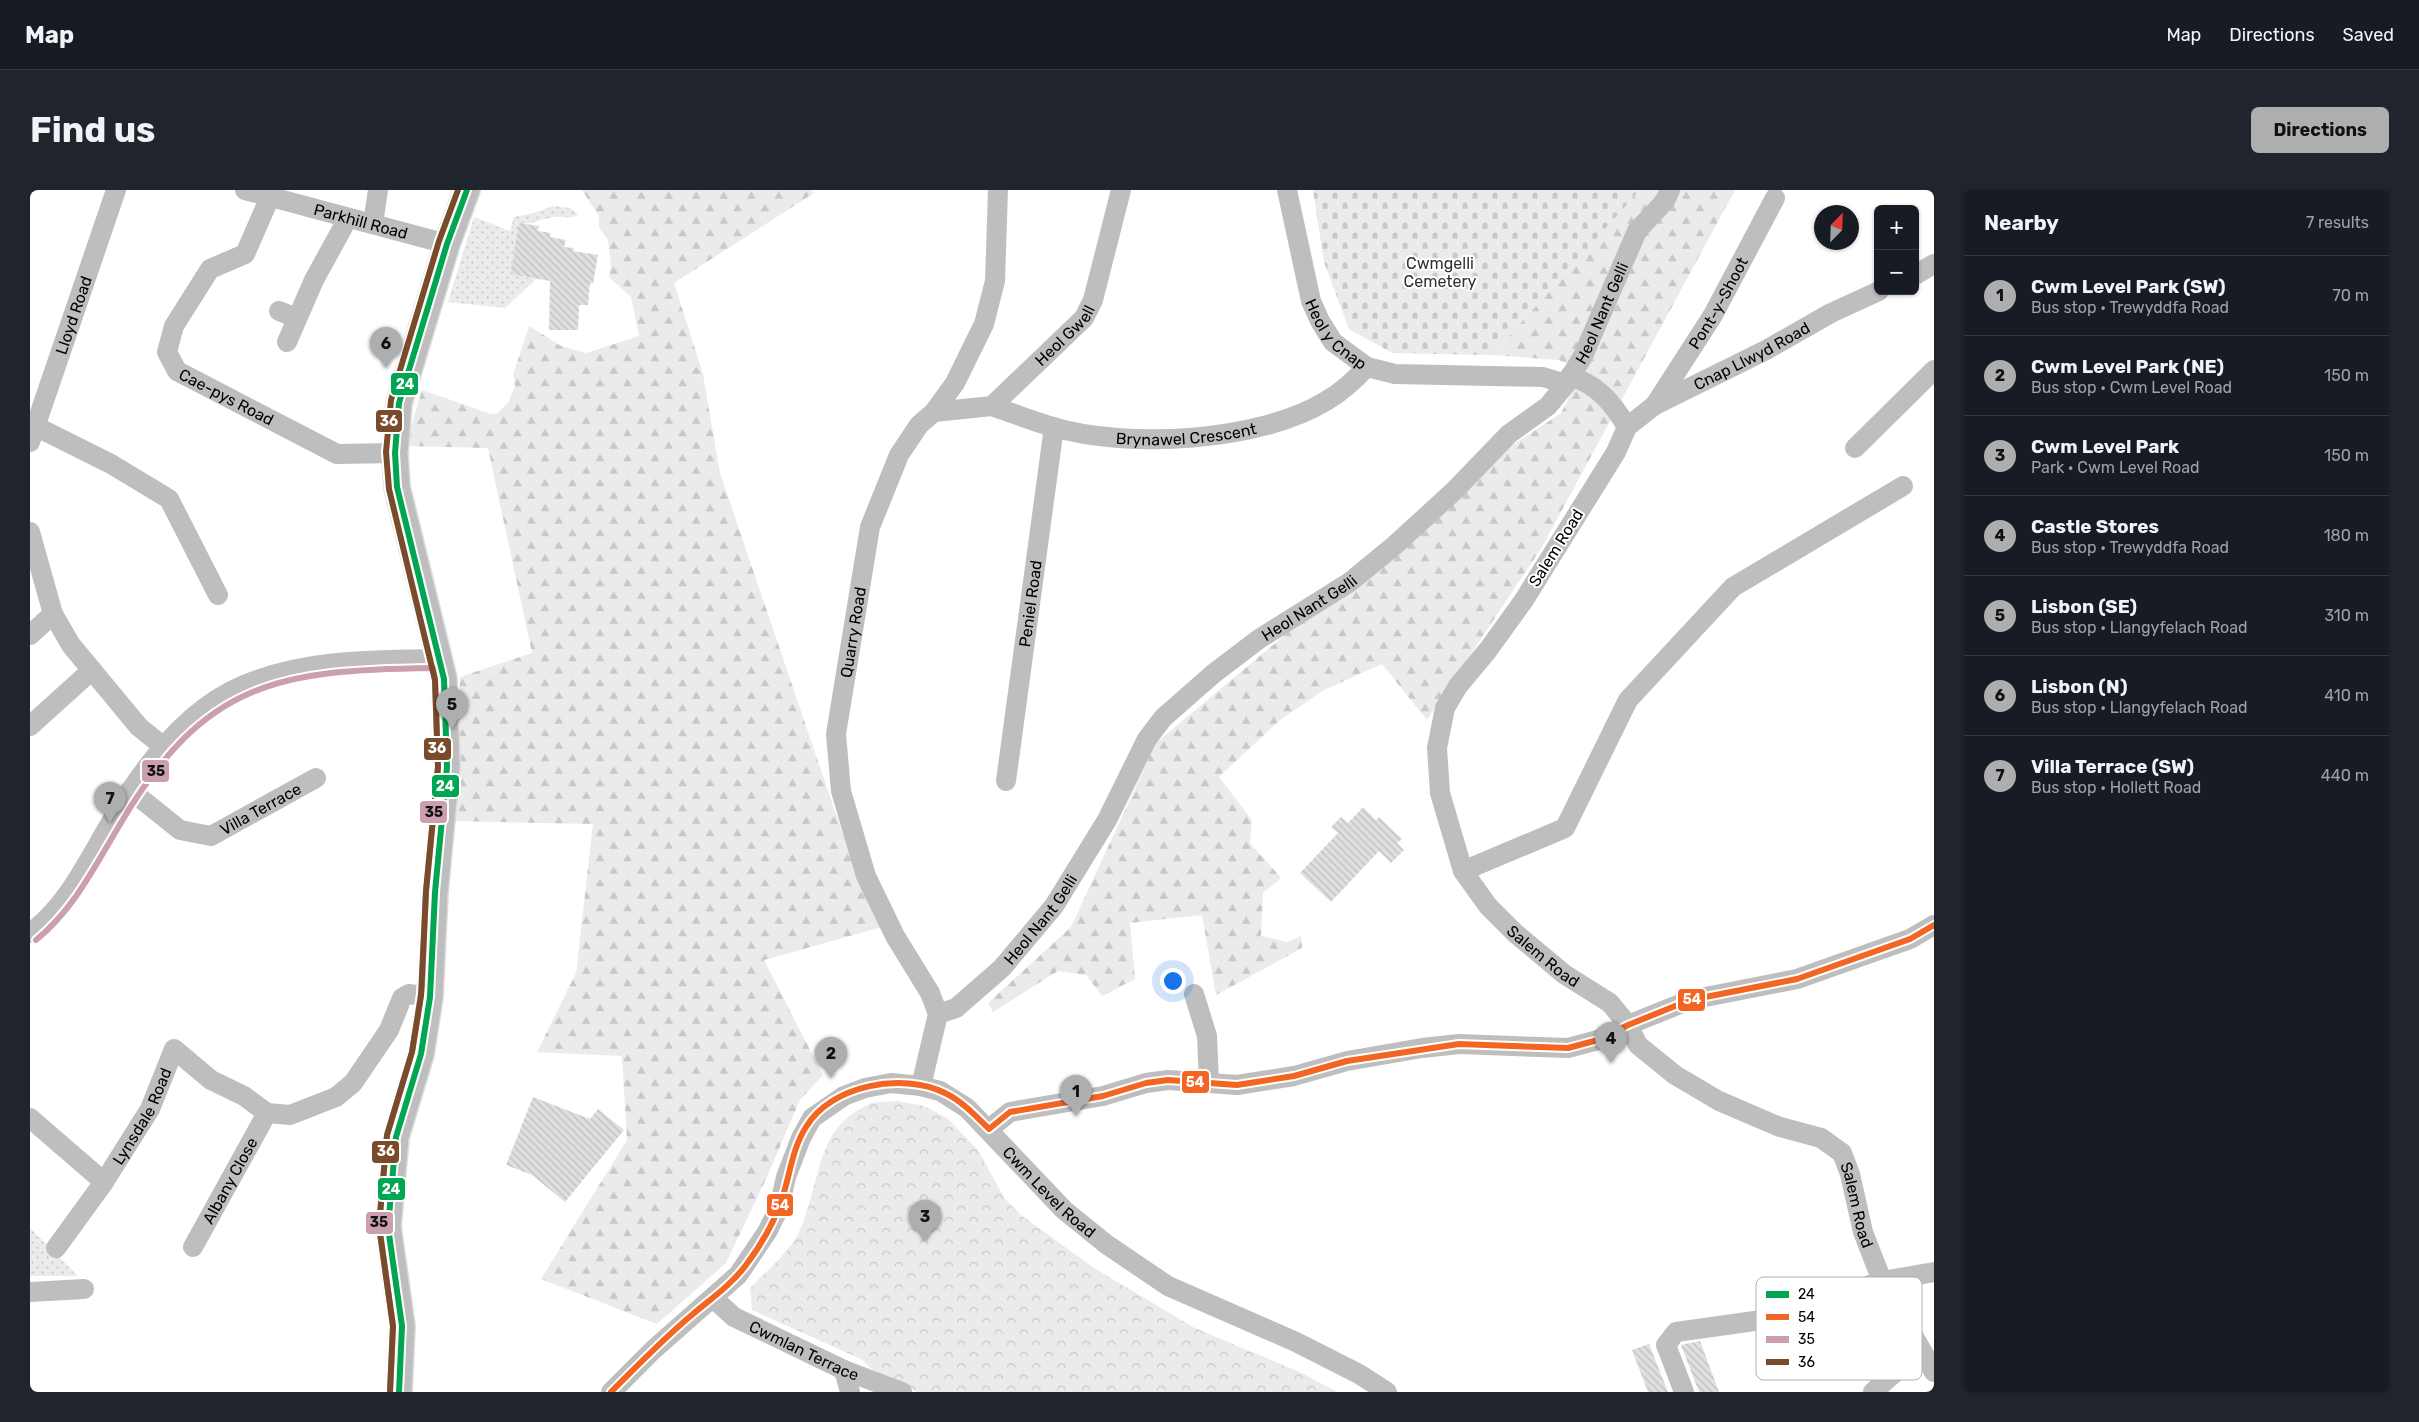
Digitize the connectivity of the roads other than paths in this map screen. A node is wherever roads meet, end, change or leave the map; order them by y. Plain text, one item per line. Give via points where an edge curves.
1 (116, 190) edge
2 (378, 190) edge
3 (467, 190) edge
4 (998, 190) edge
5 (1121, 190) edge
6 (1287, 190) edge
7 (1670, 190) edge
8 (261, 193) edge
9 (1775, 198) dead end
10 (348, 218) junction
11 (373, 224) junction
12 (447, 244) junction
13 (1934, 264) edge
14 (1919, 273) edge
15 (1874, 293) edge
16 (287, 342) dead end
17 (1367, 367) junction
18 (1934, 370) edge
19 (1568, 380) junction
20 (1655, 405) junction
21 (992, 406) junction
22 (934, 412) junction
23 (1054, 427) junction
24 (1623, 428) junction
25 (32, 434) edge
26 (1855, 448) dead end
27 (396, 453) junction
28 (1903, 486) dead end
29 (30, 532) edge
30 (218, 595) dead end
31 (53, 614) junction
32 (30, 635) edge
33 (440, 659) junction
34 (92, 670) junction
35 (30, 726) edge
36 (164, 747) junction
37 (316, 778) dead end
38 (1006, 781) dead end
39 (130, 790) junction
40 (1463, 871) junction
41 (1934, 925) edge
42 (30, 933) edge
43 (1194, 994) dead end
44 (430, 998) junction
45 (938, 1014) junction
46 (1628, 1025) junction
47 (1210, 1083) junction
48 (921, 1086) junction
49 (267, 1112) junction
50 (30, 1118) edge
51 (989, 1129) junction
52 (104, 1182) junction
53 (193, 1247) dead end
54 (56, 1248) dead end
55 (1934, 1272) edge
56 (1880, 1277) edge
57 (1905, 1277) edge
58 (84, 1289) dead end
59 (30, 1292) edge
60 (712, 1298) junction
61 (1756, 1321) edge
62 (1922, 1353) edge
63 (844, 1370) junction
64 (1934, 1372) edge
65 (1886, 1380) edge
66 (399, 1392) edge
67 (611, 1392) edge
68 (850, 1392) edge
69 (902, 1392) edge
70 (1387, 1392) edge
71 (1684, 1392) edge
72 (1873, 1392) edge

1 - 25 street, Lloyd Road
2 - 11 street
3 - 12 main road
4 - 22 street, Quarry Road via 995,280 984,324 955,383
5 - 21 street, Heol Gwell via 1094,300 1084,318
6 - 17 street, Heol y Cnap via 1311,301 1320,321 1333,342
7 - 19 street, Heol Nant Gelli via 1665,201 1637,231 1583,356
8 - 10 street, Parkhill Road
8 - 27 street, Cae-pys Road via 245,254 210,269 174,326 167,352 177,371 337,454
9 - 20 street, Pont-y-Shoot via 1713,315
10 - 11 street, Parkhill Road
10 - 16 street via 314,280 288,315
11 - 12 street, Parkhill Road
12 - 27 main road via 399,403
13 - 14 street
15 - 20 street, Cnap Llwyd Road via 1831,312 1744,362
17 - 19 street, Heol y Cnap via 1395,374
17 - 23 street, Brynawel Crescent via 1349,386 1325,402 1281,421 1219,434 1163,441 1095,435
18 - 26 street
19 - 24 street, Heol y Cnap via 1593,385
19 - 45 street, Heol Nant Gelli via 1548,406 1509,434 1454,491 1388,551 1350,582 1259,639 1163,718 1147,739 1107,820 1054,906 1002,968 956,1008
20 - 24 street, Cnap Llwyd Road
21 - 22 street
21 - 23 street, Brynawel Crescent
22 - 45 street, Quarry Road via 919,425 899,455 870,527 836,734 841,791 866,876
23 - 38 street, Peniel Road
24 - 40 street, Salem Road via 1524,600 1445,708 1437,748 1440,793
25 - 30 street via 111,464 168,499
27 - 33 main road via 397,486
28 - 40 street via 1732,587 1628,700 1565,828
29 - 31 street
31 - 32 street
31 - 34 street via 71,645
33 - 36 street via 320,664 284,671 240,686 199,712
33 - 44 main road via 444,679 447,767 435,892
34 - 35 street
34 - 36 street via 139,727
36 - 39 street
37 - 39 street, Villa Terrace via 211,836 180,830
39 - 42 street via 73,885 45,922
40 - 46 street, Salem Road via 1488,906 1515,933 1564,974 1610,1003
41 - 46 street via 1910,939 1797,979 1690,1000
43 - 47 street via 1207,1036
44 - 49 street via 409,994 402,998 390,1030 353,1083 336,1097 290,1115
44 - 66 main road via 421,1054 396,1137 388,1227 402,1326
45 - 48 street
46 - 47 street via 1598,1040 1568,1048 1459,1044 1347,1061 1294,1076 1237,1085
46 - 56 street, Salem Road via 1638,1045 1719,1102 1780,1127 1821,1138 1842,1153 1863,1232
47 - 51 street via 1168,1080 1146,1083 1103,1096 1010,1112
48 - 51 street, Cwm Level Road via 940,1091 967,1108
48 - 60 street, Cwm Level Road via 891,1083 865,1088 844,1096 812,1118 800,1138 767,1232 738,1275
49 - 52 street, Lynsdale Road via 211,1080 174,1049 150,1109
49 - 53 street, Albany Close
50 - 52 street, Lynsdale Road
51 - 70 street, Cwm Level Road via 1064,1210 1106,1244 1168,1286 1296,1342
52 - 54 street, Lynsdale Road
55 - 57 street
58 - 59 street
60 - 63 street, Cwmlan Terrace via 734,1317
60 - 67 street, Cwm Level Road
61 - 71 street via 1676,1332 1666,1345
62 - 64 street, Salem Road
63 - 68 street
63 - 69 street, Cwmlan Terrace
65 - 72 street

